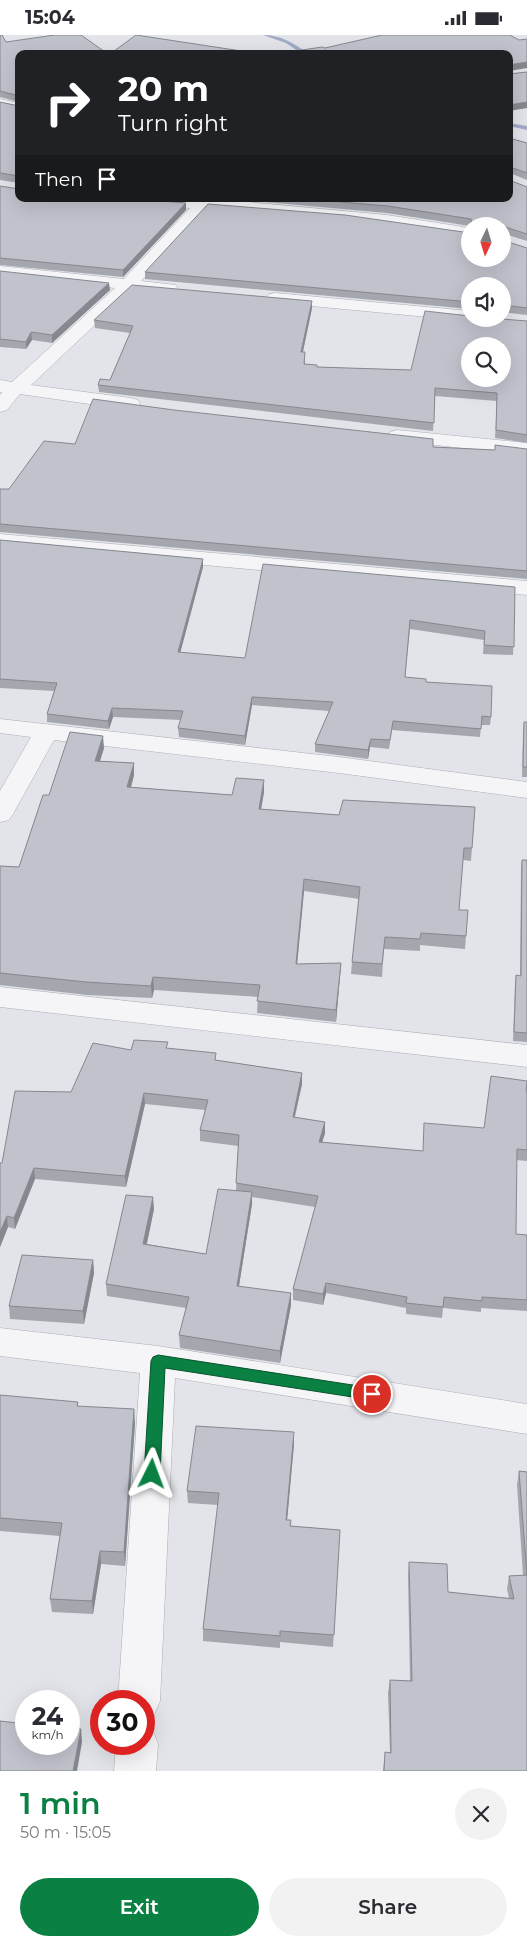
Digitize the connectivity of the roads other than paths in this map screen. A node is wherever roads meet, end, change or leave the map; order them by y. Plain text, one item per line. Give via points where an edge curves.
1 (0, 103) edge
2 (15, 106) edge
3 (203, 202) edge
4 (214, 202) edge
5 (461, 231) edge
6 (0, 271) edge
7 (128, 285) junction
8 (188, 291) edge
9 (257, 297) edge
10 (461, 315) edge
11 (8, 387) edge
12 (0, 406) edge
13 (154, 408) edge
14 (381, 434) edge
15 (527, 449) edge
16 (0, 540) edge
17 (527, 588) edge
18 (0, 726) edge
19 (45, 733) junction
20 (527, 790) edge
21 (0, 814) edge
22 (0, 997) edge
23 (527, 1056) edge
24 (0, 1342) edge
25 (158, 1361) junction
26 (527, 1419) edge
27 (140, 1690) edge
28 (136, 1755) edge
29 (135, 1771) edge

1 - 2 street
3 - 7 street
4 - 5 street via 350,215
6 - 7 street
7 - 8 street
7 - 11 street
9 - 10 street
11 - 12 street
11 - 13 street
14 - 15 street
16 - 17 street
18 - 19 street
19 - 20 street via 338,765
19 - 21 street
22 - 23 street
24 - 25 street
25 - 26 street
25 - 27 street
28 - 29 street

